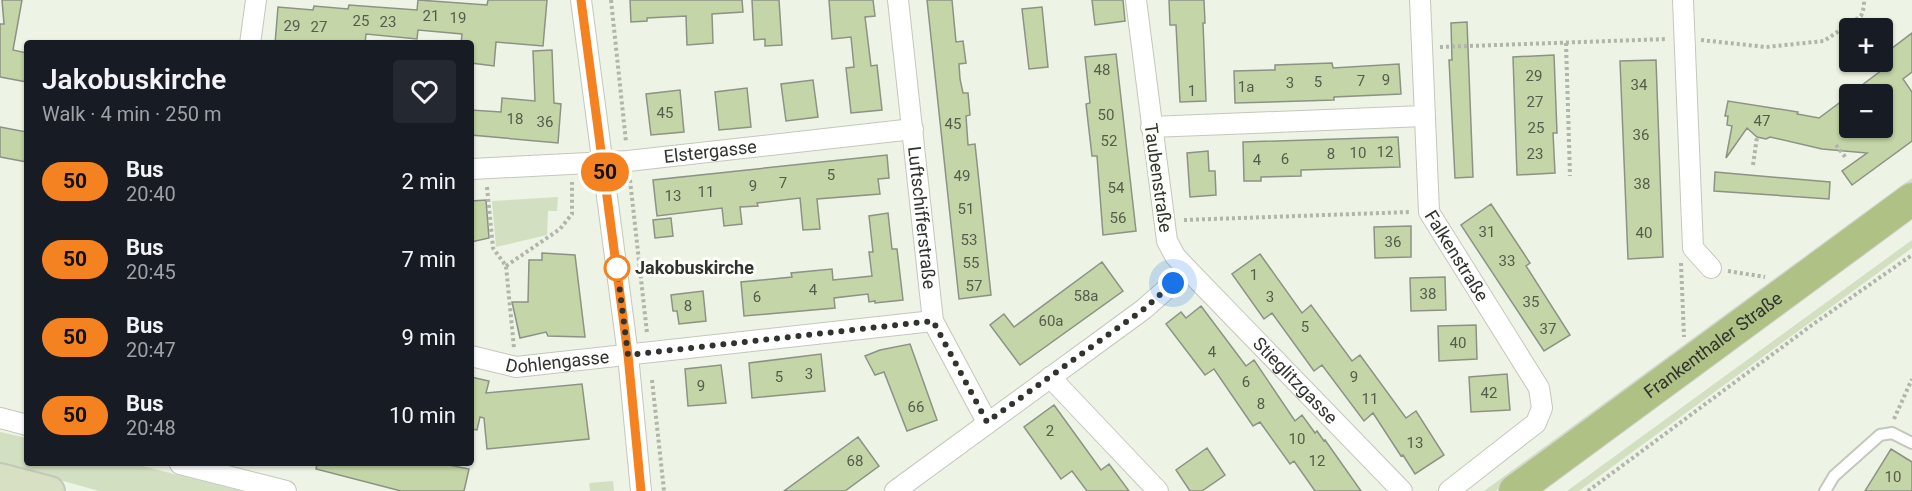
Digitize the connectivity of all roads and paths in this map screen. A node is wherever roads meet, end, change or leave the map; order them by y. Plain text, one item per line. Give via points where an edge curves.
1 (256, 0) edge
2 (581, 0) edge
3 (898, 0) edge
4 (1136, 0) edge
5 (1420, 0) edge
6 (1683, 0) edge
7 (1864, 0) edge
8 (1684, 38) junction
9 (251, 40) edge
10 (1566, 43) junction
11 (1422, 48) junction
12 (1424, 116) junction
13 (1151, 127) junction
14 (913, 129) junction
15 (1757, 137) dead end
16 (1836, 145) dead end
17 (1846, 158) dead end
18 (603, 162) junction
19 (573, 164) junction
20 (1753, 165) dead end
21 (478, 169) edge
22 (1570, 176) dead end
23 (1912, 199) edge
24 (1429, 212) junction
25 (1164, 221) junction
26 (1912, 224) edge
27 (1912, 255) edge
28 (1681, 256) dead end
29 (506, 266) junction
30 (1711, 268) joint
31 (1188, 270) junction
32 (1766, 278) dead end
33 (933, 321) junction
34 (1684, 338) dead end
35 (649, 352) junction
36 (628, 355) junction
37 (474, 357) edge
38 (516, 367) junction
39 (1050, 377) junction
40 (1912, 379) edge
41 (0, 418) edge
42 (987, 422) junction
43 (24, 424) edge
44 (1887, 433) junction
45 (1912, 443) edge
46 (188, 466) edge
47 (0, 478) edge
48 (906, 488) edge
49 (50, 491) edge
50 (286, 491) edge
51 (641, 491) edge
52 (664, 491) edge
53 (1158, 491) edge
54 (1402, 491) edge
55 (1449, 491) edge
56 (1515, 491) edge
57 (1549, 491) edge
58 (1588, 491) edge
59 (1825, 491) edge

1 - 9 street
2 - 18 street
3 - 14 street, Luftschifferstraße
4 - 13 street, Taubenstraße
5 - 11 street, Falkenstraße
6 - 8 street
7 - 8 path via 1861,16 1824,41 1766,47
8 - 10 path
8 - 30 street via 1693,248
10 - 11 path
10 - 22 path
11 - 12 street, Falkenstraße
12 - 13 street
12 - 24 street, Falkenstraße
13 - 25 street, Taubenstraße
14 - 18 street, Elstergasse
14 - 33 street, Luftschifferstraße
15 - 20 path
16 - 17 path
18 - 19 street, Elstergasse
18 - 36 street
19 - 21 street, Elstergasse
19 - 29 path via 572,214 560,229
21 - 29 path via 493,248
23 - 56 main road, Frankenthaler Straße
24 - 25 path
24 - 55 street, Falkenstraße via 1539,388 1542,408 1536,423
25 - 31 street, Taubenstraße via 1167,241
26 - 57 main road, Frankenthaler Straße
27 - 58 path
28 - 34 path
29 - 38 path
30 - 32 path
31 - 39 street via 1144,309
31 - 54 street, Stieglitzgasse
33 - 35 street, Dohlengasse
33 - 42 street, Luftschifferstraße
35 - 36 street, Dohlengasse
35 - 52 path
36 - 38 street, Dohlengasse
36 - 51 street
37 - 38 street, Dohlengasse
39 - 42 street
39 - 53 street
40 - 44 path
41 - 43 street
42 - 48 street
44 - 45 lane
44 - 59 lane via 1834,476
46 - 50 street
47 - 49 main road

